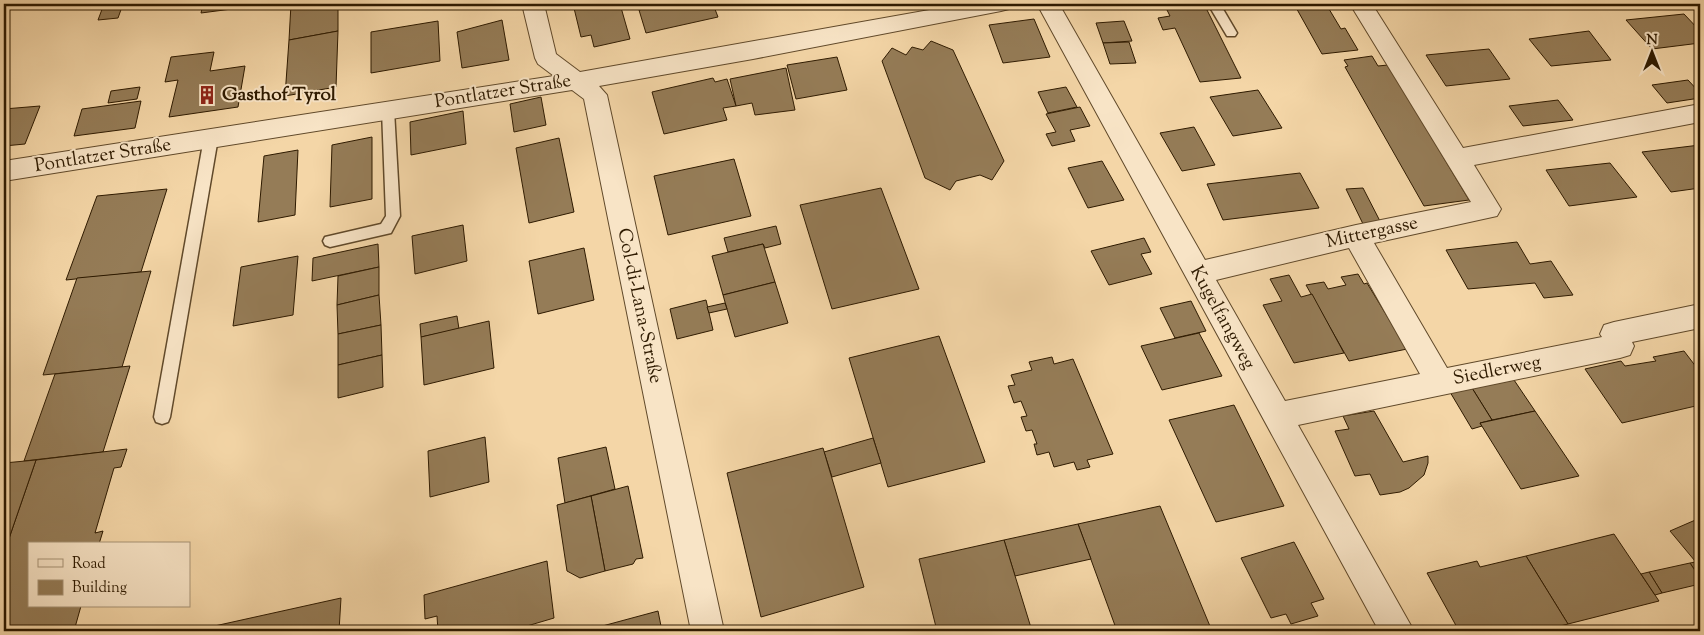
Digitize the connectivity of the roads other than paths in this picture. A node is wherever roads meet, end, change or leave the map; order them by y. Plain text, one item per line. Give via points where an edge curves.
1 (533, 4) edge
2 (1001, 4) edge
3 (1048, 4) edge
4 (1214, 4) edge
5 (1361, 4) edge
6 (1231, 33) dead end
7 (573, 81) junction
8 (388, 110) junction
9 (1700, 113) edge
10 (211, 138) junction
11 (1456, 159) junction
12 (4, 172) edge
13 (1356, 236) junction
14 (330, 241) dead end
15 (1197, 273) junction
16 (1700, 316) edge
17 (1440, 382) junction
18 (1276, 416) junction
19 (162, 417) dead end
20 (708, 631) edge
21 (1397, 631) edge

1 - 7 street, Col-di-Lana-Straße via 546,58
2 - 7 street, Pontlatzer Straße
3 - 15 street, Kugelfangweg
4 - 6 lane
5 - 11 street, Mittergasse
7 - 8 street, Pontlatzer Straße
7 - 20 street, Col-di-Lana-Straße via 595,95
8 - 10 street, Pontlatzer Straße
8 - 14 lane via 393,216 386,229
9 - 11 street
10 - 12 street, Pontlatzer Straße
10 - 19 lane
11 - 13 street, Mittergasse via 1488,209
13 - 15 street, Mittergasse
13 - 17 street
15 - 18 street, Kugelfangweg
16 - 17 street, Siedlerweg via 1614,334 1620,346
17 - 18 street, Siedlerweg
18 - 21 street, Kugelfangweg

